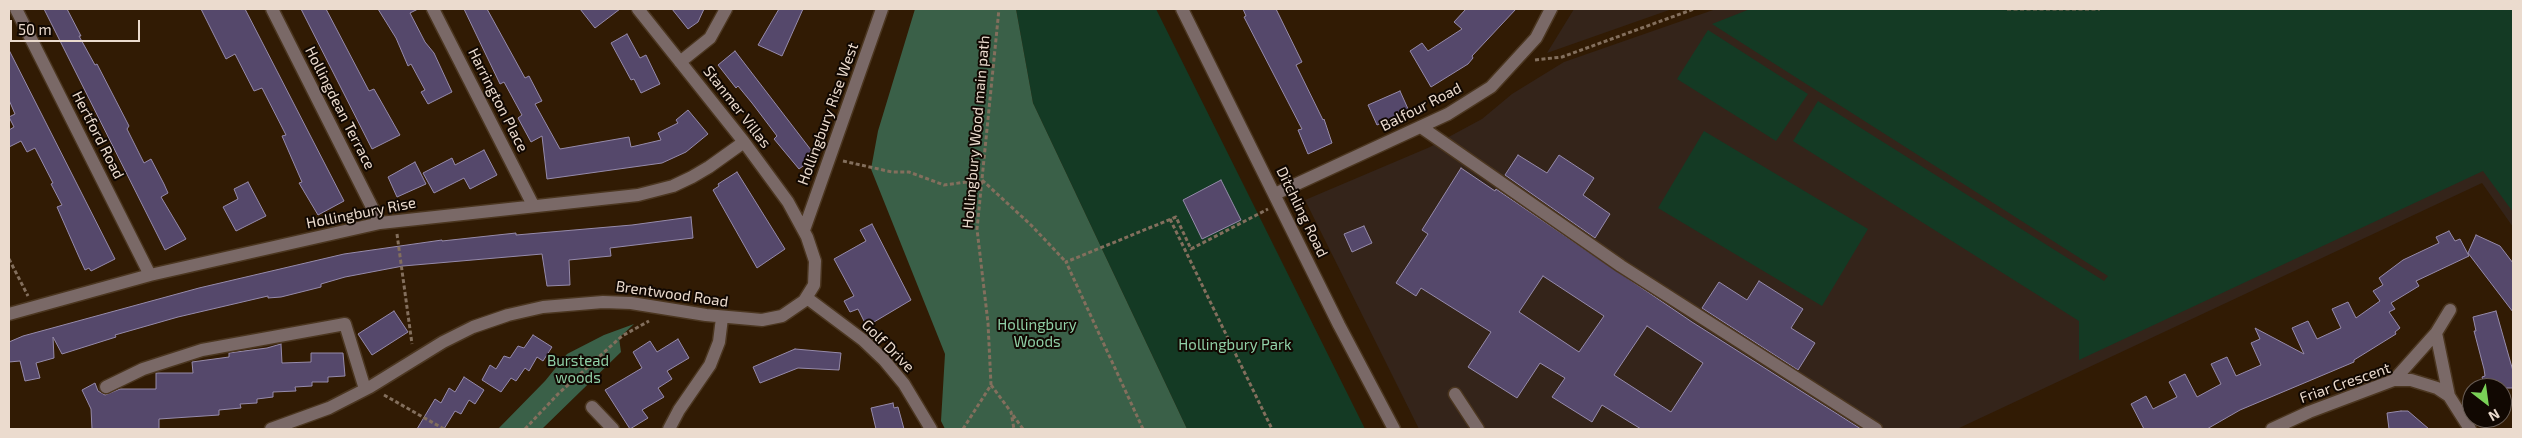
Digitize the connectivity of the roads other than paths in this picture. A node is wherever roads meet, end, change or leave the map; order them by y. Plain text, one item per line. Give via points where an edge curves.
1 (16, 9) edge
2 (272, 9) edge
3 (433, 9) edge
4 (638, 9) edge
5 (726, 9) edge
6 (882, 9) edge
7 (1182, 9) edge
8 (1551, 9) edge
9 (680, 62) junction
10 (1421, 127) junction
11 (744, 142) junction
12 (1277, 198) junction
13 (533, 205) junction
14 (380, 223) junction
15 (804, 230) junction
16 (150, 275) junction
17 (807, 298) junction
18 (2450, 310) dead end
19 (9, 314) edge
20 (722, 318) junction
21 (2436, 333) junction
22 (2394, 380) junction
23 (106, 387) dead end
24 (368, 388) junction
25 (1455, 394) dead end
26 (2449, 396) junction
27 (592, 407) dead end
28 (293, 426) edge
29 (271, 429) edge
30 (612, 429) edge
31 (669, 429) edge
32 (931, 429) edge
33 (1394, 429) edge
34 (1478, 429) edge
35 (1876, 429) edge
36 (2272, 429) edge
37 (2470, 429) edge

1 - 16 street, Hertford Road
2 - 14 street, Hollingdean Terrace
3 - 13 street, Harrington Place
4 - 9 street, Stanmer Villas
5 - 9 street via 710,38
6 - 15 street, Hollingbury Rise West
7 - 12 street, Ditchling Road
8 - 10 street, Balfour Road via 1536,38 1491,87
9 - 11 street, Stanmer Villas
10 - 12 street, Balfour Road
10 - 35 street via 1620,266
11 - 13 street, Hollingbury Rise via 710,167 673,186 638,195
11 - 15 street, Stanmer Villas via 788,202
12 - 33 street, Ditchling Road
13 - 14 street, Hollingbury Rise
14 - 16 street, Hollingbury Rise
15 - 17 street via 816,261 814,285
16 - 19 street, Hollingbury Rise
17 - 20 street, Brentwood Road via 793,310 772,319
17 - 32 street, Golf Drive via 884,360 904,384
18 - 21 street
20 - 24 street, Brentwood Road via 660,306 603,302 525,311 473,327
20 - 31 street via 719,342 710,365 678,410
21 - 22 street
21 - 26 street
22 - 26 street, Friar Crescent via 2424,383
22 - 36 street, Friar Crescent
23 - 24 street via 143,369 202,350 345,324
24 - 28 street, Brentwood Road
25 - 34 street
26 - 37 street
27 - 30 street
28 - 29 street, Brentwood Road

